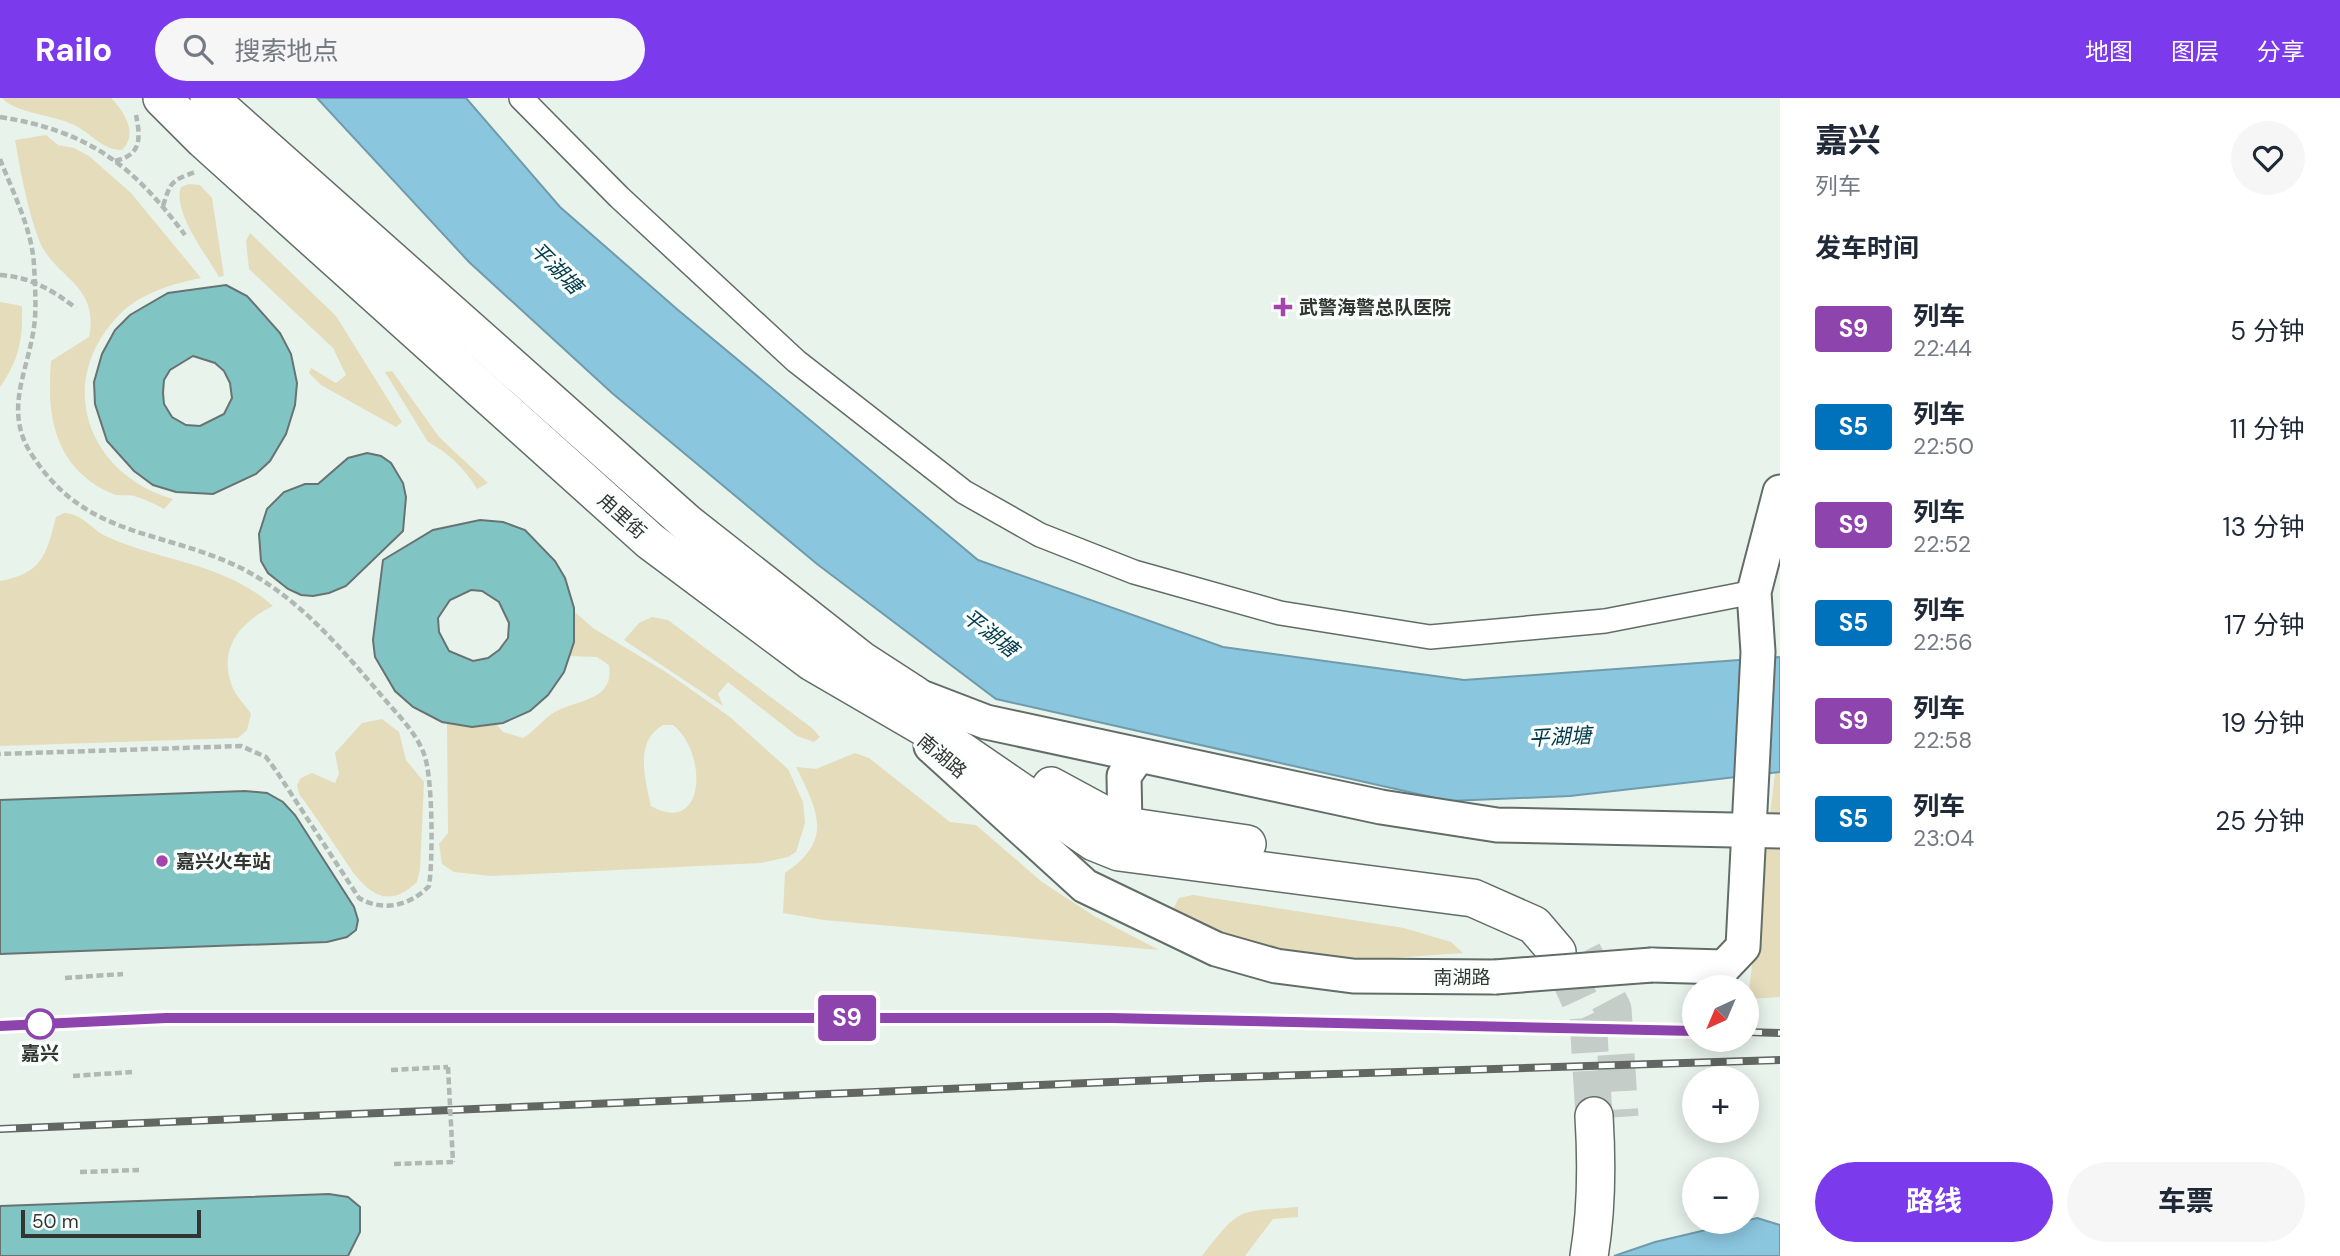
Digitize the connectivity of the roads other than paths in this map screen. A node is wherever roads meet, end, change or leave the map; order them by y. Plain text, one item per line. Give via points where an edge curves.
1 (209, 98) edge
2 (521, 98) edge
3 (148, 104) edge
4 (1780, 492) edge
5 (1754, 592) junction
6 (812, 662) junction
7 (913, 694) junction
8 (1138, 756) junction
9 (1765, 831) edge
10 (1128, 844) junction
11 (1107, 897) junction
12 (1570, 952) tunnel mouth
13 (1589, 1256) edge
14 (1611, 1256) edge

1 - 7 main road, 甪里街 via 687,523 861,660
2 - 5 street via 619,197 796,361 964,492 1041,535 1134,572 1280,613 1430,637 1605,621
3 - 6 main road, 甪里街 via 204,140 650,541
4 - 5 street, 南湖路
5 - 9 street, 南湖路 via 1758,652 1752,787
6 - 10 main road, 甪里街 via 941,737 1094,842
6 - 11 street, 南湖路 via 924,740 1085,887
7 - 8 street via 986,722
7 - 10 main road, 甪里街
8 - 9 street via 1381,807 1497,825
8 - 10 street via 1124,776
9 - 11 street, 南湖路, bridge via 1743,947 1724,967 1652,965 1495,977 1353,976 1276,966 1216,949
10 - 11 street
10 - 12 main road via 1474,898 1534,925
13 - 14 main road via 1607,1117 1617,1212

